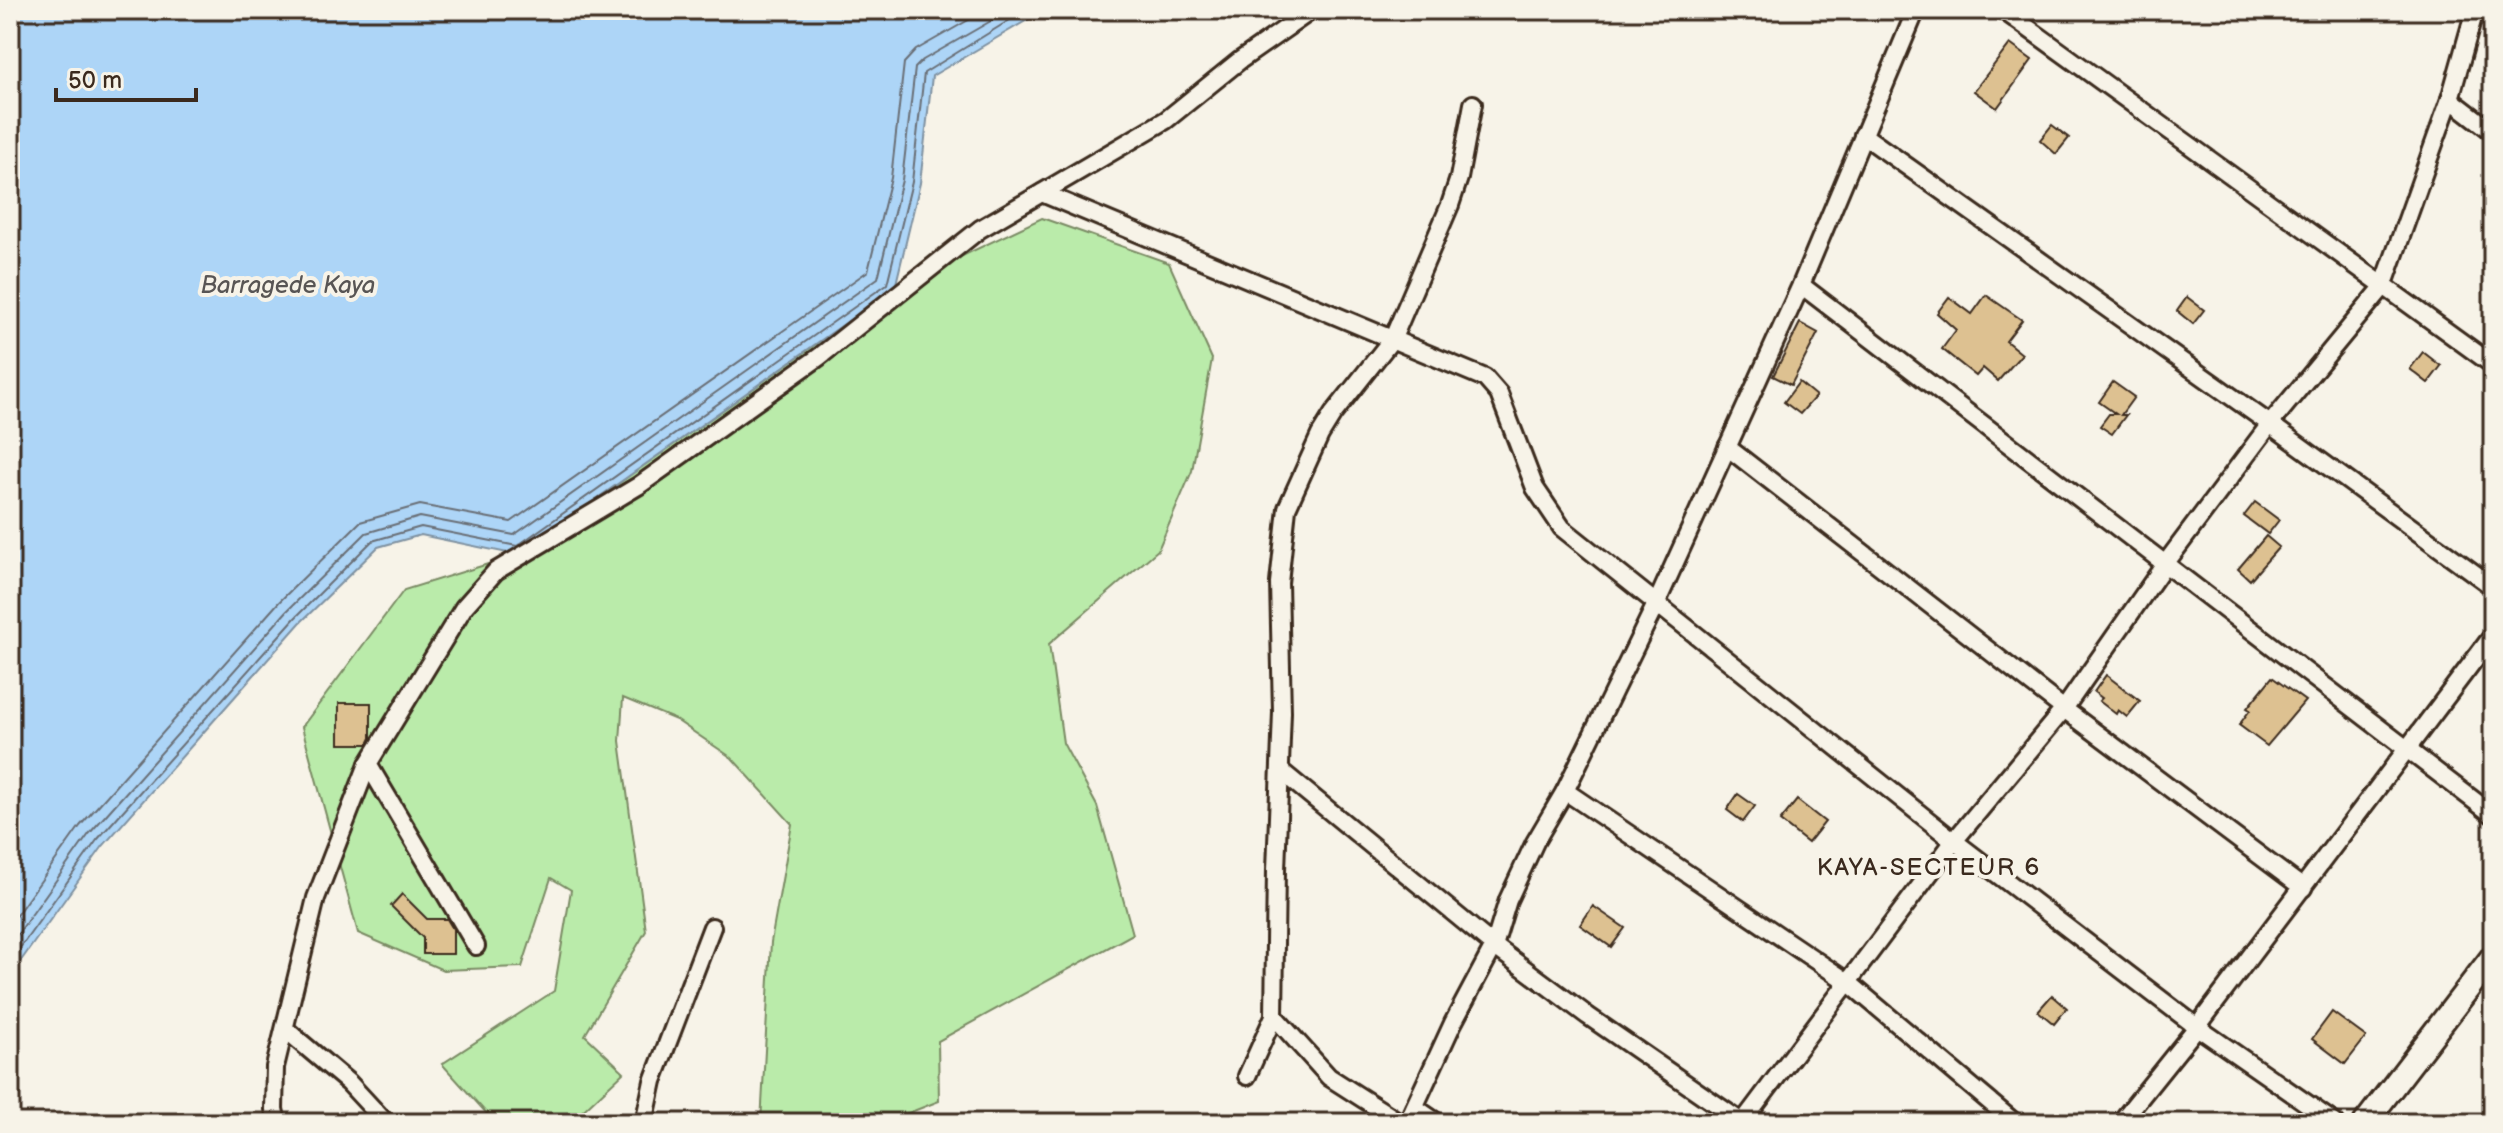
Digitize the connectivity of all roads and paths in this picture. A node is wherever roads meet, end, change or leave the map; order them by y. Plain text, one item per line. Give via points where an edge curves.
1 (1312, 10) edge
2 (1916, 10) edge
3 (2003, 10) edge
4 (2475, 10) edge
5 (2450, 99) junction
6 (1473, 104) dead end
7 (2493, 132) edge
8 (1863, 135) junction
9 (1042, 193) junction
10 (1801, 285) junction
11 (2383, 287) junction
12 (1393, 338) junction
13 (2493, 365) edge
14 (2270, 424) junction
15 (1727, 447) junction
16 (2165, 564) junction
17 (2493, 587) edge
18 (1657, 602) junction
19 (2493, 635) edge
20 (2064, 709) junction
21 (2408, 750) junction
22 (368, 764) junction
23 (1281, 771) junction
24 (1565, 791) junction
25 (2493, 815) edge
26 (1954, 841) junction
27 (2303, 888) junction
28 (712, 927) dead end
29 (476, 946) dead end
30 (1494, 946) junction
31 (2493, 956) edge
32 (1849, 983) junction
33 (1274, 1016) junction
34 (2197, 1027) junction
35 (285, 1029) junction
36 (1247, 1076) dead end
37 (1408, 1118) edge
38 (277, 1123) edge
39 (386, 1123) edge
40 (644, 1123) edge
41 (1438, 1123) edge
42 (1742, 1123) edge
43 (2015, 1123) edge
44 (2120, 1123) edge
45 (2335, 1123) edge
46 (2365, 1123) edge

1 - 9 street via 1166,120
2 - 8 street
3 - 11 street
4 - 5 street
5 - 7 street
5 - 11 street
6 - 12 street via 1450,205
8 - 10 street
8 - 14 street
9 - 12 street
9 - 22 street via 980,229 819,357 638,486 496,571 464,607
10 - 15 street
10 - 16 street
11 - 13 street
11 - 14 street
12 - 18 street via 1485,378 1499,394 1535,488 1562,528
12 - 23 street via 1326,425 1287,508 1279,583
14 - 16 street
14 - 17 street
15 - 18 street
15 - 20 street
16 - 20 street
16 - 21 street
18 - 24 street
18 - 26 street
19 - 21 street
20 - 26 street
20 - 27 street
21 - 25 street
21 - 27 street
22 - 29 street
22 - 35 street via 316,898
23 - 30 street
23 - 33 street
24 - 30 street via 1508,900
24 - 32 street
26 - 32 street
26 - 34 street
27 - 34 street
28 - 40 street via 653,1081
30 - 37 street
30 - 42 street
31 - 46 main road
32 - 42 street
32 - 43 street
33 - 36 street
33 - 37 street via 1329,1077
34 - 44 street
34 - 45 street
35 - 38 street via 275,1067
35 - 39 street via 349,1083
37 - 41 street

